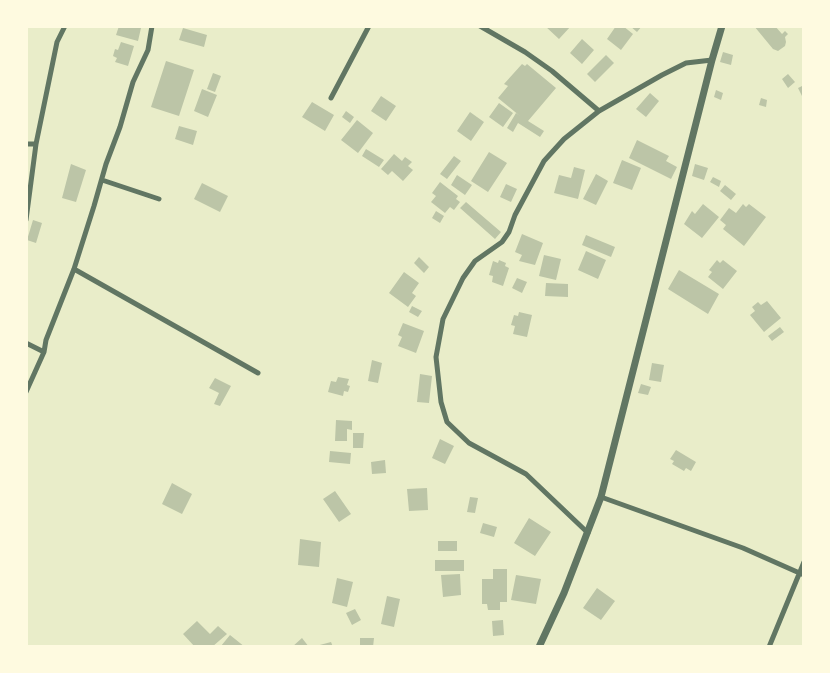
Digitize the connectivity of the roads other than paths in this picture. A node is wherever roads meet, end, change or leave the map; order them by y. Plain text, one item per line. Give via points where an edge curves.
1 (65, 26) edge
2 (152, 26) edge
3 (369, 26) edge
4 (480, 26) edge
5 (722, 26) edge
6 (712, 60) junction
7 (331, 98) dead end
8 (599, 111) junction
9 (26, 144) edge
10 (36, 144) junction
11 (102, 180) junction
12 (159, 199) dead end
13 (26, 220) edge
14 (74, 269) junction
15 (26, 343) edge
16 (44, 352) junction
17 (258, 373) dead end
18 (26, 392) edge
19 (601, 497) junction
20 (588, 533) junction
21 (804, 562) edge
22 (801, 575) edge
23 (539, 647) edge
24 (769, 647) edge

1 - 10 street via 57,42
2 - 11 street via 148,50 133,82
3 - 7 street
4 - 8 street via 552,71
5 - 6 street
6 - 8 street via 686,63
6 - 19 street
8 - 20 street via 564,139 544,161 509,232 502,242 475,261 443,319 436,358 441,402 447,422 469,443 526,474
9 - 10 street
10 - 13 street
11 - 12 street
11 - 14 street
14 - 16 street
14 - 17 street
15 - 16 street
16 - 18 street
19 - 20 street
19 - 22 street via 743,548
20 - 23 street
21 - 22 street
22 - 24 street

